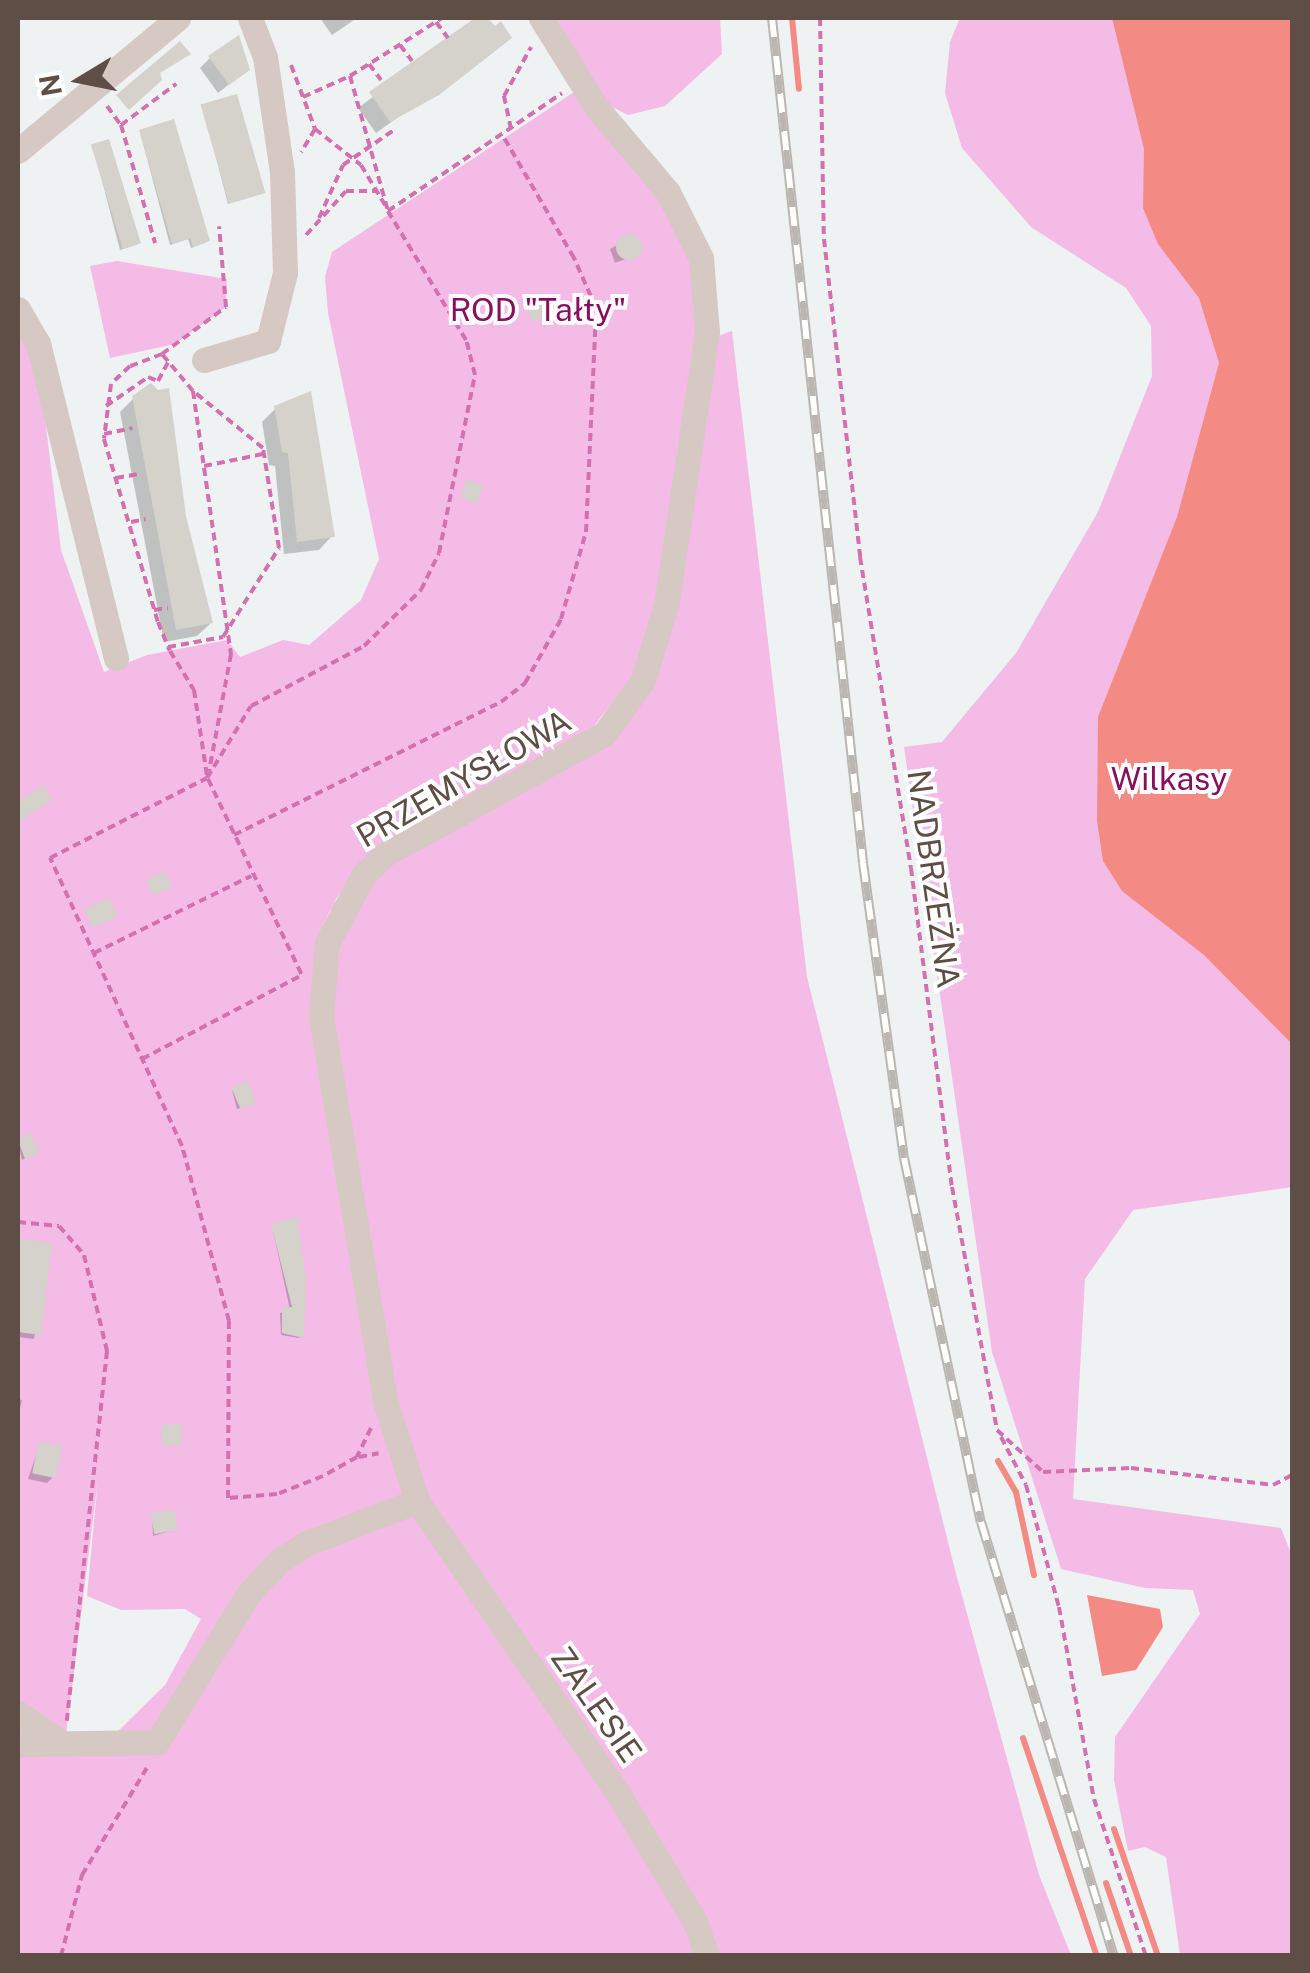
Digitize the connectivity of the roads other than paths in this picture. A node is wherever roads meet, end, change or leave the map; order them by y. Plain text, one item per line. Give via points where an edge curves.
1 (178, 18) edge
2 (250, 18) edge
3 (540, 18) edge
4 (18, 152) edge
5 (18, 310) edge
6 (204, 360) dead end
7 (116, 658) dead end
8 (417, 1500) junction
9 (18, 1713) edge
10 (18, 1744) edge
11 (64, 1744) junction
12 (706, 1956) edge

1 - 4 street
2 - 6 street via 265,57 282,172 285,272 268,341
3 - 8 street, PRZEMYSŁOWA via 577,80 668,192 702,258 707,332 659,639 629,706 604,734 384,855 337,916 311,980 385,1400
5 - 7 street via 38,343
8 - 11 street via 305,1544 279,1561 249,1593 156,1742
8 - 12 street, ZALESIE via 617,1792 695,1922
9 - 11 street
10 - 11 street

